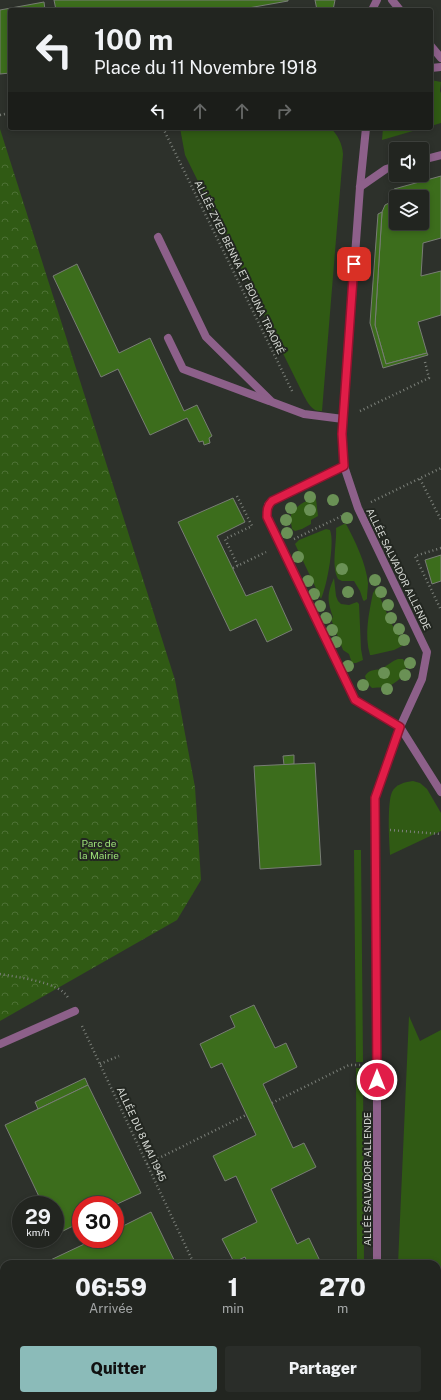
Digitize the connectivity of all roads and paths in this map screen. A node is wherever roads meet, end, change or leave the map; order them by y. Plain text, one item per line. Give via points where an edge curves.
1 (392, 0) edge
2 (398, 8) edge
3 (433, 48) edge
4 (441, 58) edge
5 (164, 130) edge
6 (366, 130) edge
7 (441, 155) edge
8 (429, 158) edge
9 (389, 168) edge
10 (360, 187) junction
11 (158, 237) dead end
12 (168, 338) dead end
13 (425, 362) dead end
14 (272, 402) junction
15 (304, 414) junction
16 (343, 419) junction
17 (344, 466) junction
18 (441, 468) edge
19 (420, 479) junction
20 (237, 496) dead end
21 (358, 508) junction
22 (441, 520) edge
23 (281, 545) junction
24 (441, 548) edge
25 (249, 560) dead end
26 (238, 566) junction
27 (233, 568) dead end
28 (441, 610) edge
29 (400, 727) junction
30 (441, 792) edge
31 (376, 829) junction
32 (441, 834) edge
33 (0, 974) edge
34 (75, 1011) junction
35 (0, 1044) edge
36 (119, 1056) dead end
37 (100, 1064) junction
38 (377, 1064) junction
39 (272, 1103) dead end
40 (246, 1116) dead end
41 (147, 1164) junction
42 (192, 1260) edge
43 (376, 1260) edge

1 - 2 street
3 - 4 street
5 - 15 path, ALLÉE ZYED BENNA ET BOUNA TRAORÉ
6 - 10 street, ALLÉE SALVADOR ALLENDE
7 - 8 street
9 - 10 street
10 - 16 street, ALLÉE SALVADOR ALLENDE
11 - 14 street via 206,337
12 - 14 street via 183,369
13 - 16 path via 430,378
14 - 15 street
15 - 16 street
16 - 17 street, ALLÉE SALVADOR ALLENDE
17 - 21 street, ALLÉE SALVADOR ALLENDE
17 - 23 street via 277,498 268,505 267,517
18 - 19 path
19 - 21 path
19 - 22 path
20 - 26 path via 252,526 225,539
21 - 23 path
21 - 29 street, ALLÉE SALVADOR ALLENDE via 427,652 422,679
23 - 29 street via 355,700
24 - 28 path via 415,556
25 - 26 path
26 - 27 path
29 - 30 street
29 - 31 street, ALLÉE SALVADOR ALLENDE via 375,798
31 - 32 path
31 - 38 street, ALLÉE SALVADOR ALLENDE
33 - 34 path, ALLÉE DU 8 MAI 1945 via 45,982 66,993
34 - 35 street
34 - 37 path, ALLÉE DU 8 MAI 1945
36 - 37 path
37 - 41 path, ALLÉE DU 8 MAI 1945
38 - 39 path via 349,1065
38 - 43 street, ALLÉE SALVADOR ALLENDE
40 - 41 path
41 - 42 path, ALLÉE DU 8 MAI 1945

